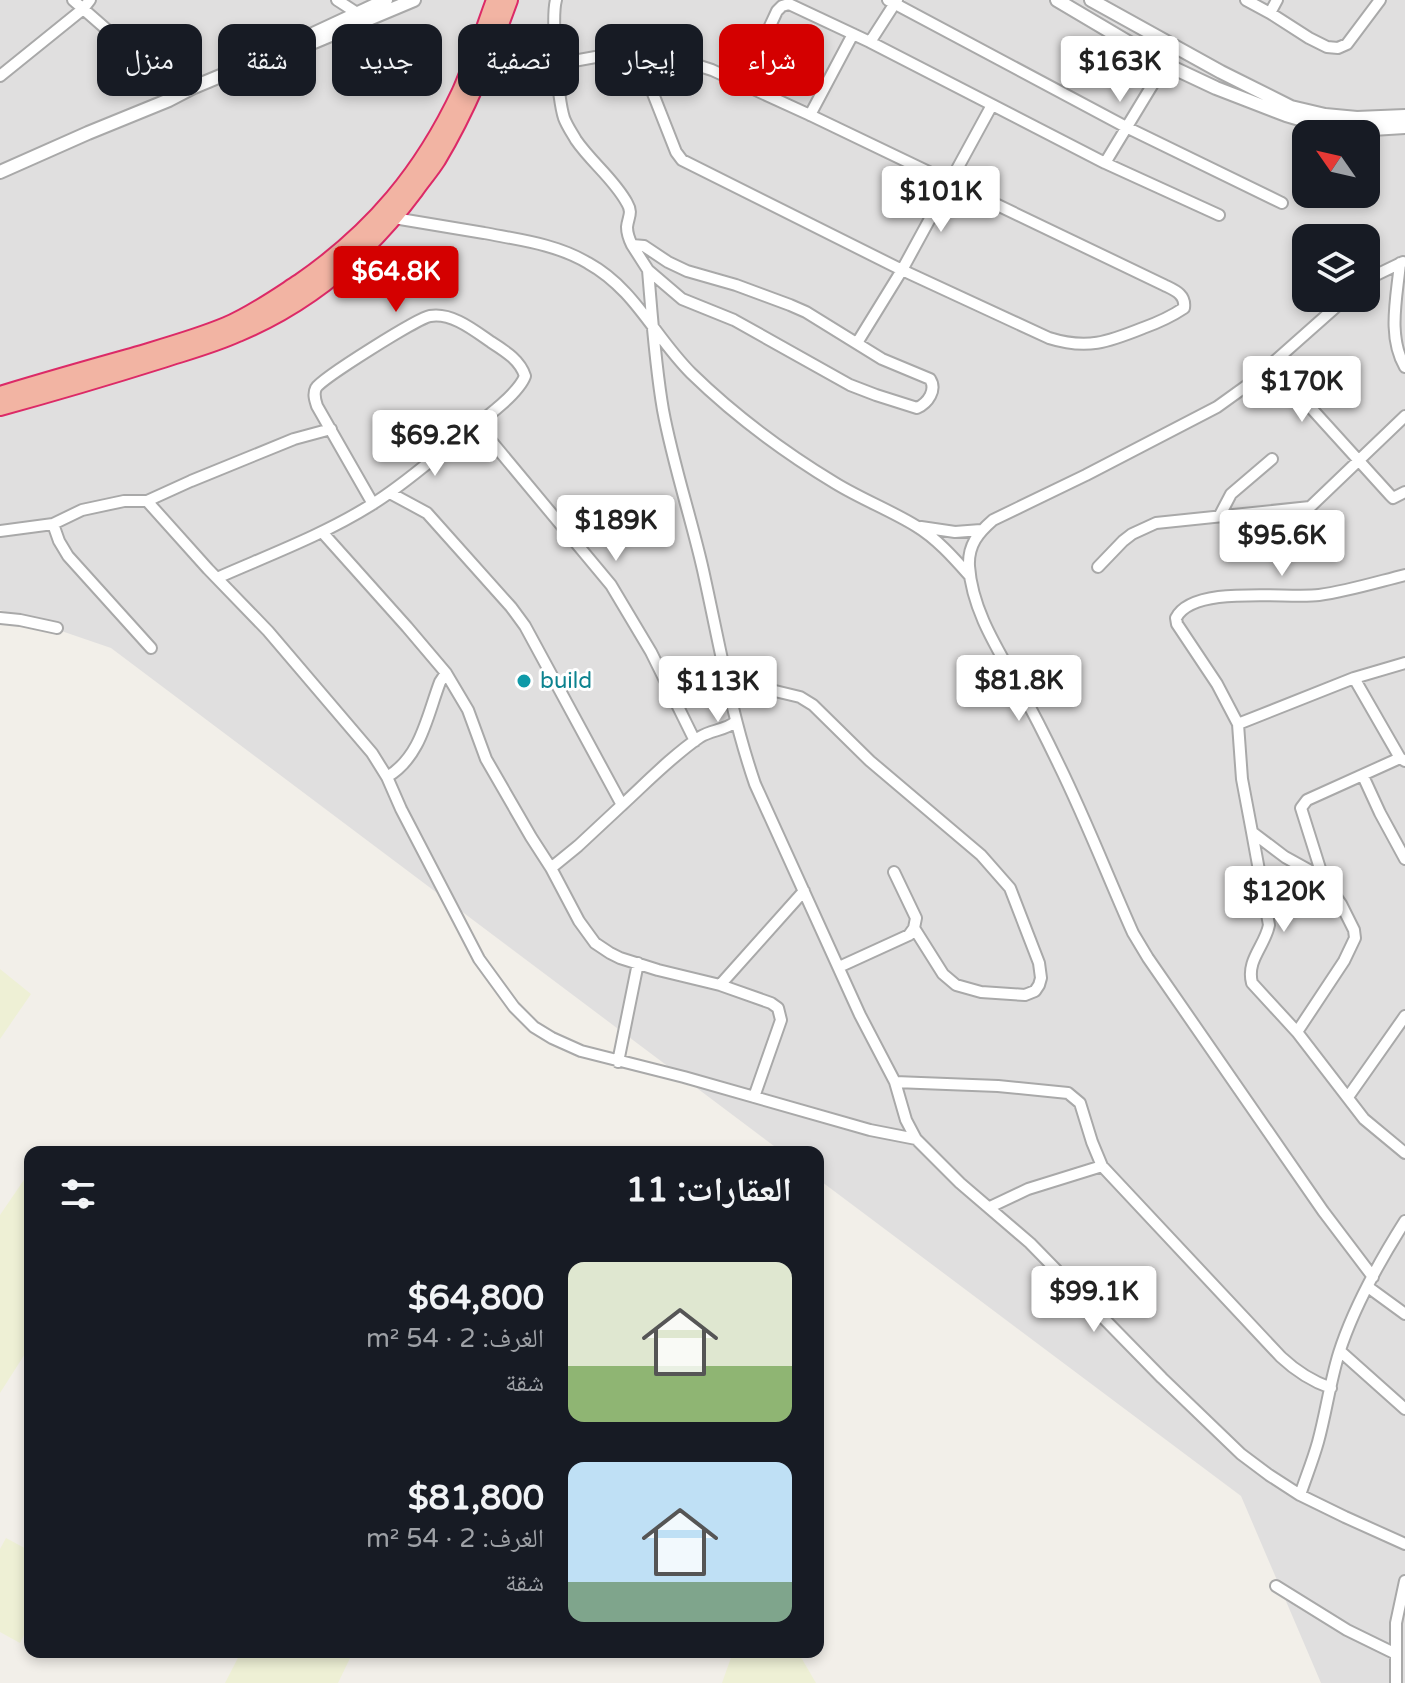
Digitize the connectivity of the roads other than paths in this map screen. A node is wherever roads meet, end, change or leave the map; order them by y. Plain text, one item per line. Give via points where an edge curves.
1 (73, 0) edge
2 (337, 0) edge
3 (386, 0) edge
4 (414, 0) edge
5 (495, 0) edge
6 (509, 0) edge
7 (556, 0) edge
8 (1057, 0) edge
9 (1091, 0) edge
10 (1246, 0) edge
11 (1277, 0) edge
12 (1380, 0) edge
13 (893, 1) edge
14 (86, 5) edge
15 (357, 13) junction
16 (1270, 13) junction
17 (106, 24) edge
18 (500, 24) edge
19 (555, 24) edge
20 (771, 24) edge
21 (316, 32) edge
22 (853, 34) junction
23 (316, 41) edge
24 (870, 42) junction
25 (1165, 64) junction
26 (0, 76) edge
27 (177, 96) edge
28 (470, 96) edge
29 (562, 96) edge
30 (654, 96) edge
31 (769, 96) edge
32 (992, 105) junction
33 (810, 115) junction
34 (1405, 116) edge
35 (1126, 127) junction
36 (1405, 127) edge
37 (1105, 163) junction
38 (0, 172) edge
39 (949, 183) junction
40 (1282, 203) dead end
41 (1219, 215) dead end
42 (394, 218) junction
43 (632, 245) junction
44 (1403, 262) edge
45 (648, 270) junction
46 (902, 270) junction
47 (1380, 273) edge
48 (1330, 312) edge
49 (652, 325) junction
50 (857, 343) junction
51 (1273, 363) junction
52 (1405, 367) edge
53 (0, 395) edge
54 (0, 407) edge
55 (1405, 416) edge
56 (477, 424) junction
57 (331, 429) junction
58 (1272, 459) dead end
59 (1359, 461) junction
60 (1405, 492) edge
61 (390, 493) junction
62 (147, 501) junction
63 (373, 504) junction
64 (1220, 515) junction
65 (53, 524) junction
66 (916, 526) junction
67 (981, 530) junction
68 (0, 531) edge
69 (322, 532) junction
70 (1098, 567) dead end
71 (1405, 575) edge
72 (970, 577) junction
73 (217, 578) junction
74 (0, 618) edge
75 (57, 628) dead end
76 (151, 648) dead end
77 (1405, 663) edge
78 (446, 673) junction
79 (1354, 678) junction
80 (726, 682) junction
81 (735, 722) junction
82 (1238, 724) junction
83 (695, 741) junction
84 (1403, 759) edge
85 (1363, 776) junction
86 (387, 777) junction
87 (622, 805) junction
88 (1252, 832) junction
89 (1405, 859) edge
90 (551, 868) junction
91 (894, 872) dead end
92 (1323, 878) junction
93 (804, 891) junction
94 (914, 928) junction
95 (638, 963) junction
96 (839, 967) junction
97 (720, 985) junction
98 (1405, 1016) edge
99 (1297, 1032) junction
100 (618, 1062) junction
101 (895, 1082) junction
102 (754, 1097) junction
103 (1348, 1097) junction
104 (916, 1139) junction
105 (1405, 1153) edge
106 (1102, 1166) junction
107 (990, 1207) junction
108 (1405, 1221) edge
109 (1370, 1282) junction
110 (1405, 1314) edge
111 (1340, 1351) junction
112 (1331, 1388) junction
113 (1405, 1409) edge
114 (1300, 1495) junction
115 (1405, 1544) edge
116 (1405, 1581) edge
117 (1276, 1586) dead end
118 (1396, 1654) junction
119 (1396, 1683) edge

1 - 14 street
2 - 15 street
3 - 15 street
4 - 23 street
5 - 53 highway via 461,89 425,155 389,205 334,257 227,326
6 - 18 highway
7 - 19 street
8 - 25 street
9 - 34 street via 1291,107 1357,118
10 - 16 street
11 - 16 street
12 - 16 street via 1347,44 1338,48 1309,38
13 - 24 street
13 - 35 street
14 - 17 street
14 - 26 street
15 - 21 street
20 - 22 street via 777,11 789,4
22 - 24 street
22 - 33 street
24 - 32 street
25 - 35 street
25 - 36 street via 1253,103 1320,125 1356,130
27 - 38 street
28 - 42 highway via 435,163
29 - 43 street via 565,120 579,144 629,206
30 - 46 street via 682,160
31 - 33 street
32 - 37 street
32 - 39 street
33 - 39 street
35 - 37 street
35 - 40 street
37 - 41 street
39 - 46 street
39 - 46 street via 1175,291 1184,308 1111,341 1073,344 1049,338
42 - 49 street via 564,251 612,279
42 - 54 highway via 322,286 271,318 99,379
43 - 45 street
43 - 50 street via 644,246 687,271 790,305
44 - 47 street
44 - 52 street via 1394,337
45 - 49 street
45 - 50 street via 682,299 734,320 850,385 921,407 934,387 930,379
46 - 50 street
48 - 51 street
49 - 66 street via 691,372 748,422 836,484
49 - 80 street via 663,410
51 - 59 street
51 - 67 street via 1217,407
55 - 59 street
56 - 57 street via 525,376 512,357 472,329 437,315 411,325 318,385 315,398
56 - 61 street
56 - 83 street via 611,585
57 - 62 street via 294,439
57 - 63 street
58 - 64 street via 1228,497
59 - 60 street via 1393,498
59 - 64 street via 1310,507
61 - 63 street
61 - 87 street via 427,513 511,607
62 - 65 street via 82,510
62 - 73 street
63 - 69 street
64 - 70 street via 1143,528
65 - 68 street
65 - 76 street via 68,556
66 - 67 street
66 - 72 street
67 - 72 street via 969,551
69 - 73 street
69 - 78 street
71 - 82 street via 1323,594 1223,596 1183,608 1177,624
72 - 109 street via 985,627 1059,765 1140,945
73 - 86 street via 351,728
74 - 75 street
77 - 79 street
78 - 86 street via 416,747
78 - 90 street via 468,710 486,759
79 - 82 street
79 - 84 street
80 - 81 street
80 - 94 street via 800,697 813,705 981,855 1010,888 1039,963 1039,985 1025,995 956,985
81 - 83 street
81 - 93 street via 755,784
82 - 88 street
83 - 87 street
84 - 85 street
85 - 89 street
85 - 92 street via 1302,803
86 - 100 street via 479,959 514,1007 552,1038
87 - 90 street
88 - 92 street
88 - 99 street via 1269,925 1249,973
90 - 95 street via 595,943
91 - 94 street via 916,918
92 - 99 street via 1355,938
93 - 96 street
93 - 97 street
94 - 96 street
95 - 97 street
95 - 100 street
96 - 101 street
97 - 102 street via 771,1003 781,1015
98 - 103 street
99 - 103 street
100 - 102 street
101 - 104 street
101 - 106 street via 1068,1093 1080,1103
102 - 104 street
103 - 105 street via 1364,1119
104 - 107 street
106 - 107 street
106 - 112 street via 1281,1357 1297,1372
107 - 114 street via 1224,1439
108 - 109 street
109 - 110 street
109 - 111 street
111 - 112 street
111 - 113 street
112 - 114 street
114 - 115 street
116 - 118 street
117 - 118 street
118 - 119 street

